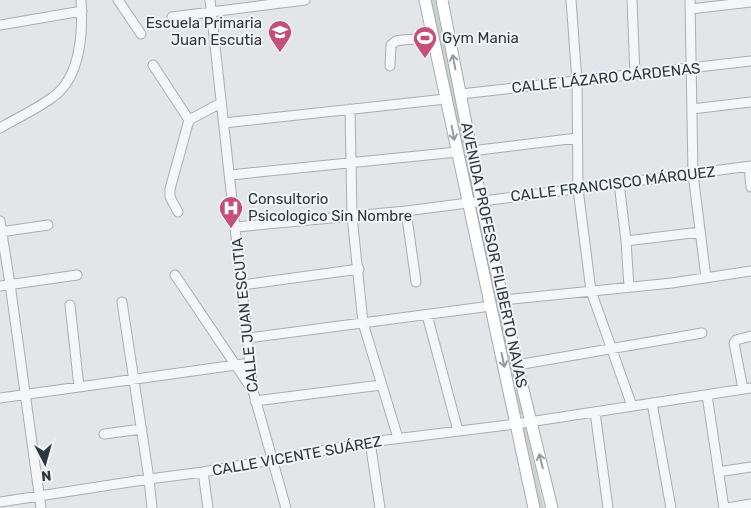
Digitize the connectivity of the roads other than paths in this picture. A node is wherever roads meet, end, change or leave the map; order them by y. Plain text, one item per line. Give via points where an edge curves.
1 (81, 0) edge
2 (118, 0) edge
3 (210, 0) edge
4 (305, 0) edge
5 (425, 0) edge
6 (442, 0) edge
7 (571, 0) edge
8 (632, 0) edge
9 (285, 1) edge
10 (751, 2) edge
11 (690, 5) edge
12 (82, 11) junction
13 (211, 12) junction
14 (172, 17) dead end
15 (0, 25) edge
16 (141, 34) dead end
17 (433, 38) junction
18 (751, 61) edge
19 (153, 65) dead end
20 (390, 66) dead end
21 (691, 68) junction
22 (635, 75) junction
23 (577, 81) junction
24 (461, 94) junction
25 (446, 99) junction
26 (751, 102) edge
27 (221, 103) junction
28 (350, 109) junction
29 (692, 109) junction
30 (189, 120) junction
31 (224, 123) junction
32 (0, 128) edge
33 (577, 138) junction
34 (471, 151) junction
35 (457, 152) junction
36 (351, 163) junction
37 (750, 166) edge
38 (693, 174) junction
39 (230, 175) junction
40 (619, 183) junction
41 (751, 187) edge
42 (578, 188) junction
43 (481, 201) junction
44 (468, 203) junction
45 (406, 211) junction
46 (178, 212) dead end
47 (352, 216) junction
48 (0, 221) edge
49 (48, 225) dead end
50 (236, 227) junction
51 (1, 232) edge
52 (700, 232) junction
53 (626, 241) junction
54 (359, 269) junction
55 (751, 271) edge
56 (77, 275) dead end
57 (175, 275) dead end
58 (706, 278) junction
59 (416, 282) dead end
60 (10, 284) junction
61 (242, 285) junction
62 (0, 286) edge
63 (629, 287) junction
64 (591, 291) junction
65 (503, 300) junction
66 (122, 302) dead end
67 (70, 305) dead end
68 (491, 306) junction
69 (427, 315) junction
70 (364, 323) junction
71 (702, 333) dead end
72 (751, 336) edge
73 (248, 338) junction
74 (611, 350) junction
75 (250, 363) junction
76 (235, 365) junction
77 (517, 365) junction
78 (134, 380) junction
79 (381, 385) junction
80 (79, 388) junction
81 (747, 389) edge
82 (253, 391) junction
83 (26, 395) junction
84 (707, 395) junction
85 (0, 398) edge
86 (255, 402) junction
87 (652, 403) junction
88 (632, 406) junction
89 (595, 412) junction
90 (531, 421) junction
91 (516, 424) junction
92 (142, 429) junction
93 (458, 431) junction
94 (104, 434) dead end
95 (398, 438) junction
96 (370, 442) junction
97 (272, 460) junction
98 (751, 467) edge
99 (203, 472) junction
100 (718, 472) junction
101 (149, 479) junction
102 (40, 497) junction
103 (0, 502) edge
104 (751, 504) edge
105 (41, 508) edge
106 (152, 508) edge
107 (208, 508) edge
108 (286, 508) edge
109 (380, 508) edge
110 (534, 508) edge
111 (552, 508) edge
112 (608, 508) edge
113 (671, 508) edge
114 (725, 508) edge

1 - 12 street
2 - 16 street
3 - 13 street, CALLE JUAN ESCUTIA
4 - 9 street
5 - 17 main road, AVENIDA PROFESOR FILIBERTO NAVAS
24 -> 6 main road, AVENIDA PROFESOR FILIBERTO NAVAS
7 - 23 street
8 - 22 street
9 - 13 street
10 - 11 street
11 - 21 street
12 - 15 street
12 - 32 street via 75,65 64,87
13 - 14 street
13 - 27 street, CALLE JUAN ESCUTIA
17 - 20 street via 396,41 391,45
17 - 25 main road, AVENIDA PROFESOR FILIBERTO NAVAS
18 - 21 street, CALLE LÁZARO CÁRDENAS
19 - 30 street
21 - 22 street, CALLE LÁZARO CÁRDENAS
21 - 29 street
22 - 23 street, CALLE LÁZARO CÁRDENAS
23 - 24 street, CALLE LÁZARO CÁRDENAS
23 - 33 street
24 - 34 main road, AVENIDA PROFESOR FILIBERTO NAVAS
25 - 28 street
25 -> 35 main road, AVENIDA PROFESOR FILIBERTO NAVAS
26 - 29 street
27 - 30 street
27 - 31 street, CALLE JUAN ESCUTIA
28 - 31 street
28 - 36 street
29 - 38 street
30 - 46 street via 170,188 170,197
31 - 39 street, CALLE JUAN ESCUTIA
33 - 34 street
33 - 42 street
34 - 43 main road, AVENIDA PROFESOR FILIBERTO NAVAS
35 - 36 street
35 - 44 main road, AVENIDA PROFESOR FILIBERTO NAVAS
36 - 39 street
36 - 47 street
37 - 38 street, CALLE FRANCISCO MÁRQUEZ
37 - 41 street
38 - 40 street, CALLE FRANCISCO MÁRQUEZ
38 - 52 street
39 - 50 street, CALLE JUAN ESCUTIA
40 - 42 street, CALLE FRANCISCO MÁRQUEZ
40 - 53 street
42 - 43 street, CALLE FRANCISCO MÁRQUEZ
42 - 64 street
43 - 44 street, CALLE FRANCISCO MÁRQUEZ
43 - 65 main road, AVENIDA PROFESOR FILIBERTO NAVAS
44 - 45 street, CALLE FRANCISCO MÁRQUEZ
44 - 68 main road, AVENIDA PROFESOR FILIBERTO NAVAS
45 - 47 street, CALLE FRANCISCO MÁRQUEZ
45 - 59 street
47 - 50 street, CALLE FRANCISCO MÁRQUEZ
47 - 54 street
48 - 51 street
49 - 51 street
50 - 61 street, CALLE JUAN ESCUTIA
51 - 60 street
52 - 53 street
52 - 58 street
53 - 63 street
54 - 61 street
54 - 70 street
55 - 58 street
56 - 60 street
57 - 76 street
58 - 63 street
60 - 62 street
60 - 83 street
61 - 73 street, CALLE JUAN ESCUTIA
63 - 64 street
64 - 65 street
64 - 74 street
65 - 77 main road, AVENIDA PROFESOR FILIBERTO NAVAS
66 - 78 street
67 - 80 street
68 - 69 street
68 -> 91 main road, AVENIDA PROFESOR FILIBERTO NAVAS
69 - 70 street
69 - 93 street
70 - 73 street
70 - 79 street
71 - 74 street
72 - 81 street via 734,343
73 - 75 street, CALLE JUAN ESCUTIA
74 - 77 street
74 - 88 street
75 - 76 street
75 - 82 street, CALLE JUAN ESCUTIA
76 - 78 street
76 - 82 street
77 - 90 main road, AVENIDA PROFESOR FILIBERTO NAVAS
78 - 80 street
78 - 92 street
79 - 86 street
79 - 95 street
80 - 83 street
81 - 84 street, CALLE VICENTE SUÁREZ
82 - 86 street, CALLE JUAN ESCUTIA
83 - 85 street
83 - 102 street
84 - 87 street, CALLE VICENTE SUÁREZ
84 - 100 street
86 - 97 street, CALLE JUAN ESCUTIA
87 - 88 street, CALLE VICENTE SUÁREZ
87 - 113 street
88 - 89 street, CALLE VICENTE SUÁREZ
89 - 90 street, CALLE VICENTE SUÁREZ
89 - 112 street
90 - 91 street, CALLE VICENTE SUÁREZ
111 -> 90 main road, AVENIDA PROFESOR FILIBERTO NAVAS
91 - 93 street, CALLE VICENTE SUÁREZ
91 - 110 main road, AVENIDA PROFESOR FILIBERTO NAVAS
92 - 94 street
92 - 101 street
93 - 95 street, CALLE VICENTE SUÁREZ
95 - 96 street, CALLE VICENTE SUÁREZ
96 - 97 street, CALLE VICENTE SUÁREZ
96 - 109 street
97 - 99 street, CALLE VICENTE SUÁREZ
97 - 108 street, CALLE JUAN ESCUTIA
98 - 100 street
99 - 101 street, CALLE VICENTE SUÁREZ
99 - 107 street
100 - 114 street
101 - 102 street, CALLE VICENTE SUÁREZ
101 - 106 street
102 - 103 street, CALLE VICENTE SUÁREZ
102 - 105 street
104 - 114 street

